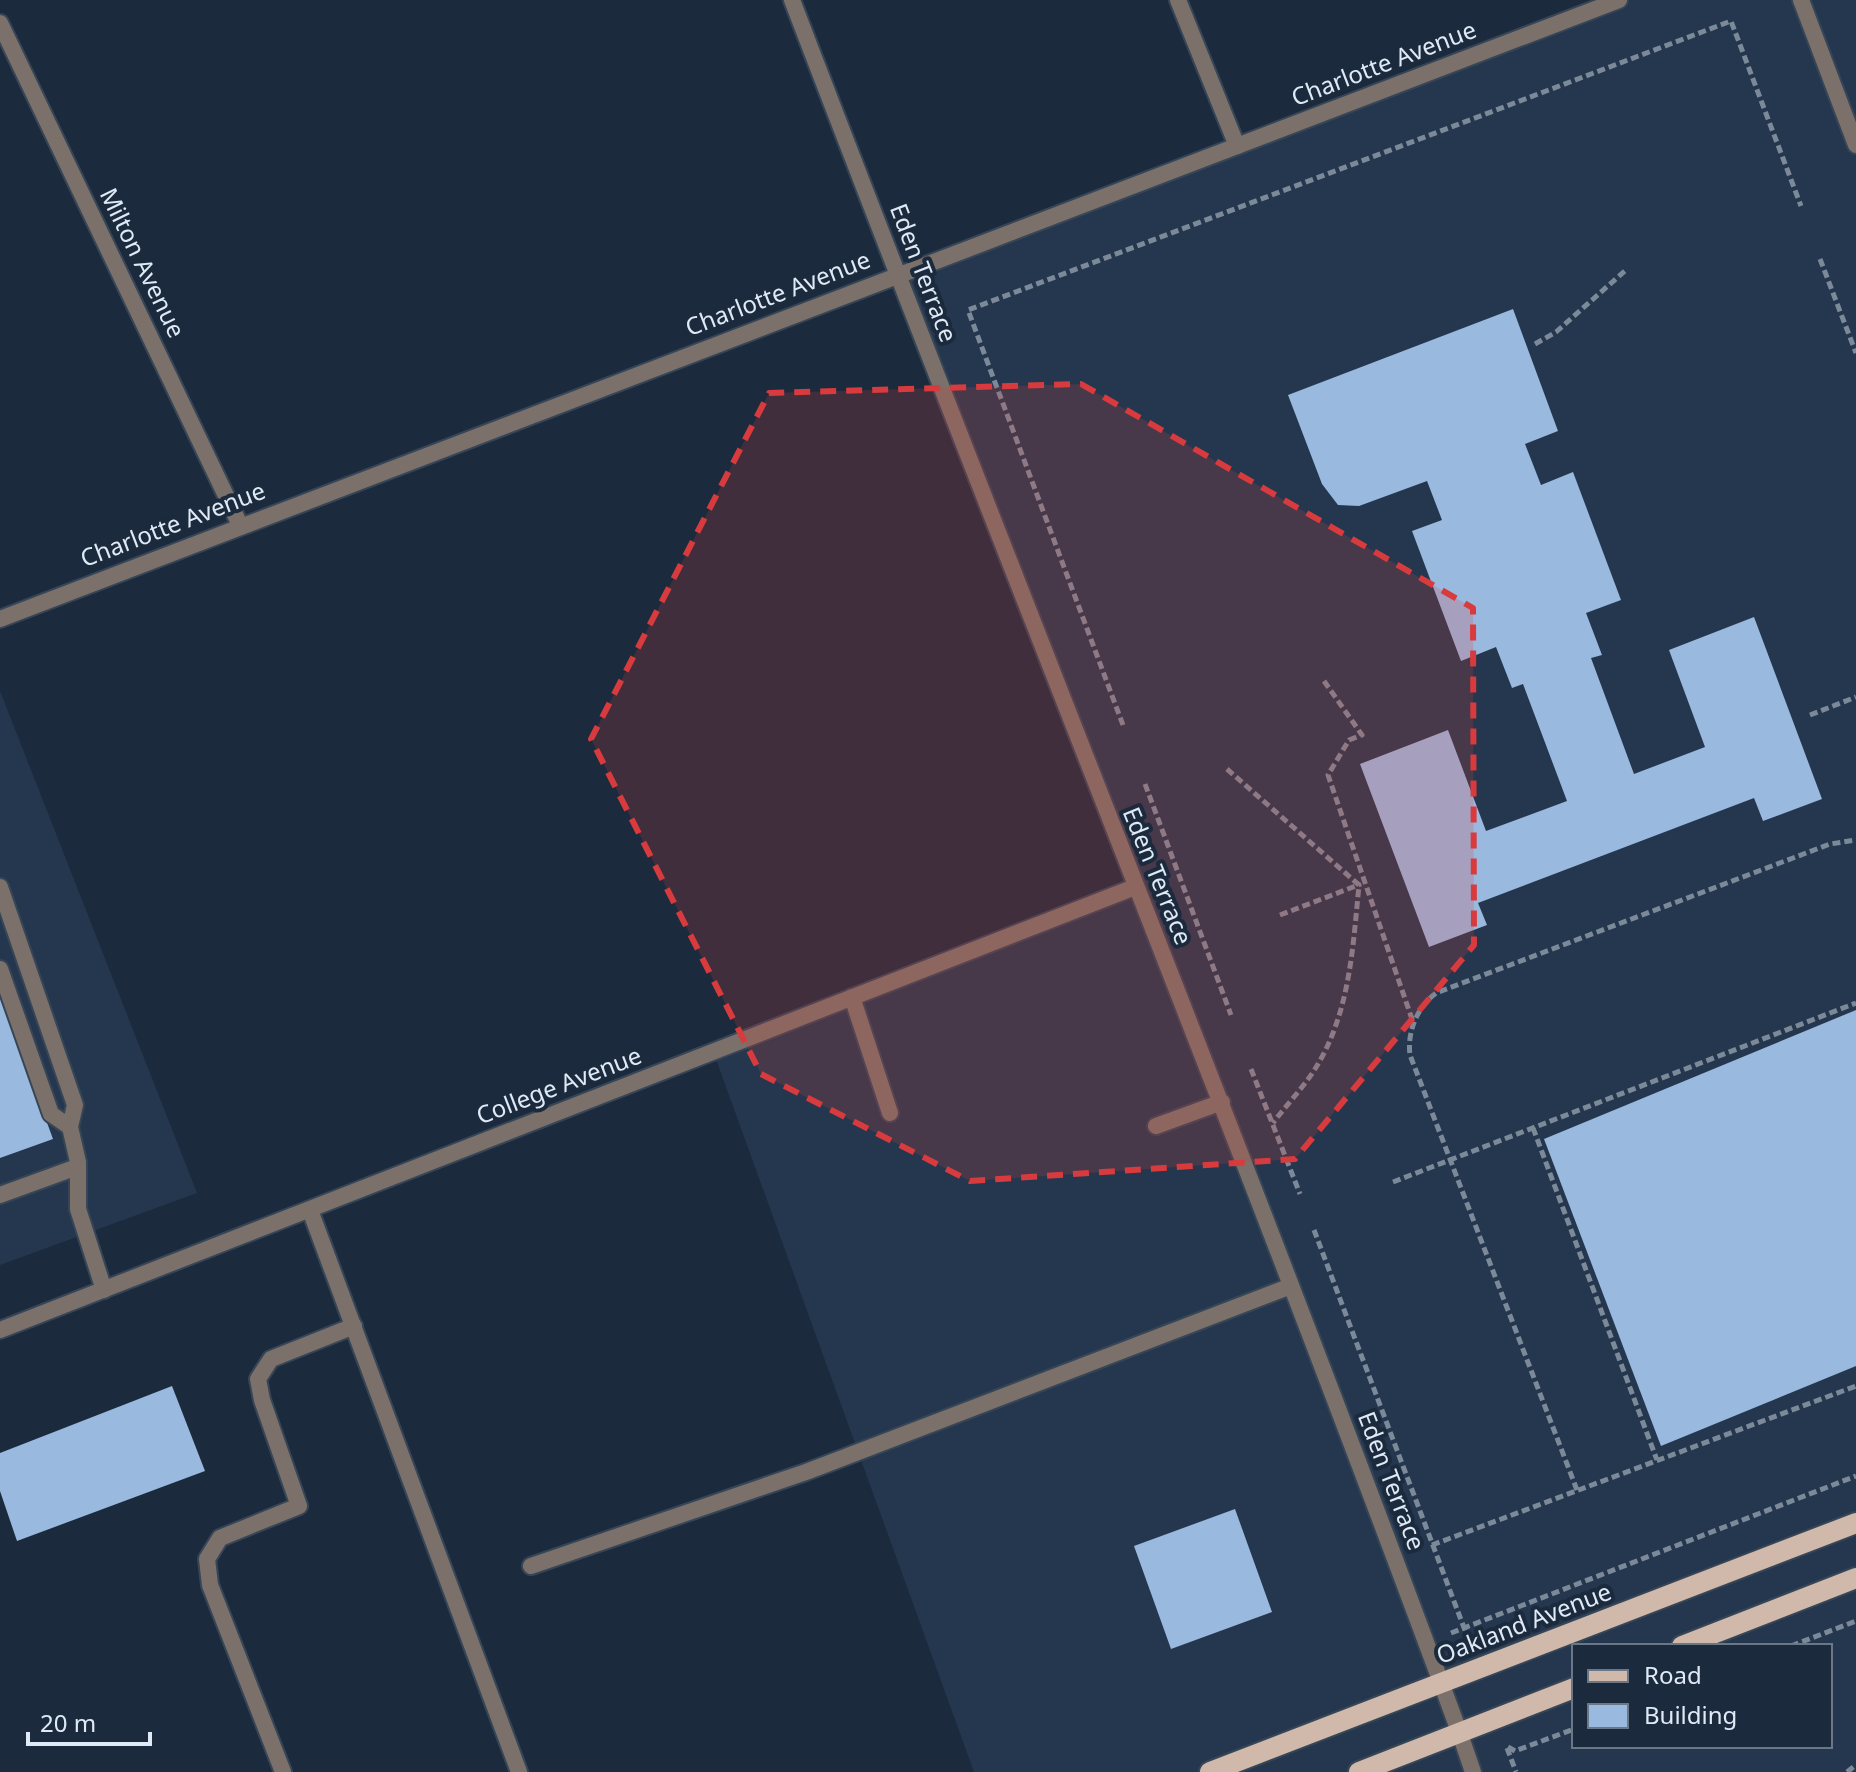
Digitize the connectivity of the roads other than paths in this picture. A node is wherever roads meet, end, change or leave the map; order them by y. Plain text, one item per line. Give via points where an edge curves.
1 (792, 0) edge
2 (1178, 0) edge
3 (1619, 0) edge
4 (1801, 0) edge
5 (0, 23) edge
6 (1856, 145) edge
7 (1237, 146) junction
8 (897, 275) junction
9 (240, 525) junction
10 (0, 619) edge
11 (0, 887) edge
12 (1135, 887) junction
13 (0, 969) edge
14 (852, 997) junction
15 (1222, 1102) junction
16 (890, 1113) dead end
17 (1156, 1126) dead end
18 (70, 1127) junction
19 (77, 1167) junction
20 (0, 1195) edge
21 (310, 1210) junction
22 (1291, 1286) junction
23 (104, 1290) junction
24 (354, 1326) junction
25 (0, 1330) edge
26 (1856, 1523) edge
27 (531, 1566) dead end
28 (1856, 1578) edge
29 (1687, 1644) edge
30 (1441, 1684) junction
31 (1572, 1689) edge
32 (1460, 1734) junction
33 (283, 1772) edge
34 (519, 1772) edge
35 (1210, 1772) edge
36 (1359, 1772) edge
37 (1473, 1772) edge

1 - 8 street, Eden Terrace
2 - 7 street
3 - 7 street, Charlotte Avenue
4 - 6 street
5 - 9 street, Milton Avenue
7 - 8 street, Charlotte Avenue
8 - 9 street, Charlotte Avenue
8 - 12 street, Eden Terrace
9 - 10 street, Charlotte Avenue
11 - 18 street via 75,1105
12 - 14 street, College Avenue
12 - 15 street, Eden Terrace
13 - 18 street via 51,1114
14 - 16 street
14 - 21 street, College Avenue
15 - 17 street
15 - 22 street, Eden Terrace
18 - 19 street
19 - 20 street
19 - 23 street via 78,1209
21 - 23 street, College Avenue
21 - 24 street
22 - 27 street via 806,1472
22 - 30 street, Eden Terrace
23 - 25 street, College Avenue
24 - 33 street via 271,1359 258,1379 299,1506 220,1538 207,1559 210,1585
24 - 34 street
26 - 30 main road, Oakland Avenue
28 - 29 main road
30 - 32 street, Eden Terrace
30 - 35 main road, Oakland Avenue
31 - 32 main road
32 - 36 main road
32 - 37 street, Eden Terrace

